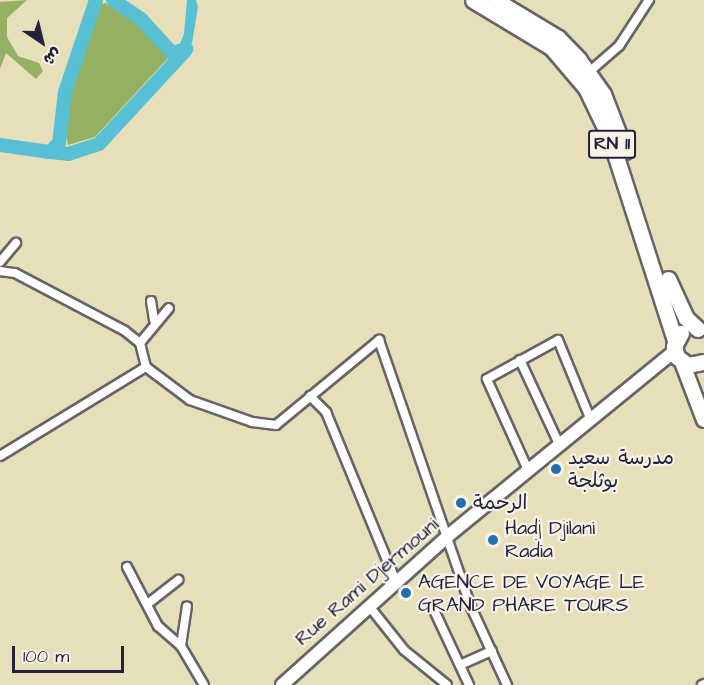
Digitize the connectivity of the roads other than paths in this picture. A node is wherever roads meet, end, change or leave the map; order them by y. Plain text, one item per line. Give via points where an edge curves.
1 (473, 0) edge
2 (495, 0) edge
3 (649, 0) edge
4 (589, 72) junction
5 (16, 243) dead end
6 (0, 262) edge
7 (0, 271) edge
8 (152, 301) dead end
9 (169, 308) dead end
10 (154, 320) junction
11 (701, 330) edge
12 (140, 343) junction
13 (677, 351) junction
14 (520, 360) junction
15 (704, 362) edge
16 (146, 367) junction
17 (310, 396) junction
18 (590, 418) junction
19 (704, 420) edge
20 (559, 444) junction
21 (0, 456) edge
22 (528, 470) junction
23 (449, 535) junction
24 (127, 567) dead end
25 (178, 580) dead end
26 (396, 582) junction
27 (150, 602) junction
28 (187, 606) dead end
29 (369, 606) junction
30 (433, 608) dead end
31 (180, 646) junction
32 (492, 651) junction
33 (460, 665) junction
34 (204, 685) edge
35 (282, 685) edge
36 (447, 685) edge
37 (469, 685) edge
38 (507, 685) edge

1 - 13 highway, RN 11 via 551,47 586,88 610,138
2 - 4 highway, RN 11 via 558,38
3 - 4 street via 619,46
4 - 11 highway, RN 11 via 618,130 673,296
5 - 6 street
7 - 12 street via 15,273
8 - 10 street
9 - 10 street
10 - 12 street
11 - 13 highway via 682,332
12 - 16 street
13 - 15 highway
13 - 18 main road, Rue Rami Djermouni
13 - 19 main road, RN 11
14 - 18 street via 558,340
14 - 20 street
14 - 22 street via 487,379
16 - 17 street via 190,400 270,427
16 - 21 street
17 - 23 street via 379,340
17 - 26 street via 326,412
18 - 20 main road, Rue Rami Djermouni
20 - 22 main road, Rue Rami Djermouni
22 - 23 main road, Rue Rami Djermouni
23 - 26 main road, Rue Rami Djermouni
23 - 32 street
24 - 27 street
25 - 27 street
26 - 29 main road, Rue Rami Djermouni
27 - 31 street via 158,626
28 - 31 street
29 - 35 main road, Rue Rami Djermouni
29 - 36 street via 405,650
30 - 33 street
31 - 34 street
32 - 33 street
32 - 38 street
33 - 37 street

